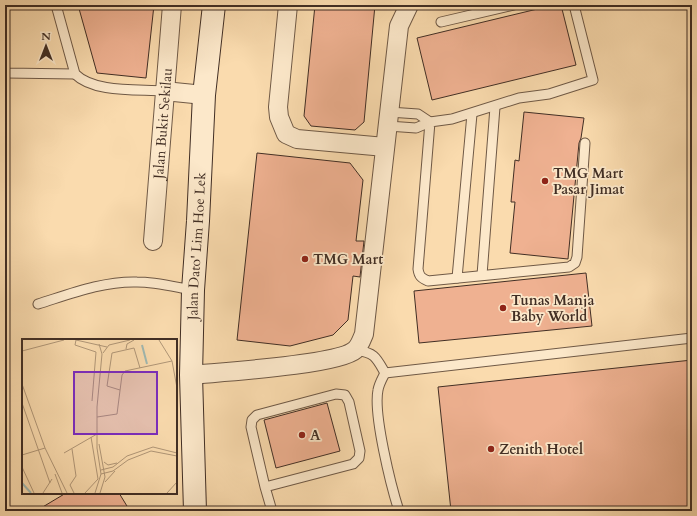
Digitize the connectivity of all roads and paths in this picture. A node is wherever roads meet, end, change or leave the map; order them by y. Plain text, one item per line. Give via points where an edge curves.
1 (56, 5) edge
2 (172, 5) edge
3 (214, 5) edge
4 (288, 5) edge
5 (409, 5) edge
6 (514, 5) edge
7 (574, 5) edge
8 (441, 22) dead end
9 (5, 73) edge
10 (75, 74) junction
11 (164, 91) junction
12 (204, 95) junction
13 (495, 107) junction
14 (418, 114) junction
15 (472, 114) junction
16 (388, 119) junction
17 (430, 122) junction
18 (416, 128) junction
19 (585, 143) dead end
20 (385, 147) junction
21 (153, 241) dead end
22 (482, 275) junction
23 (457, 278) junction
24 (192, 290) junction
25 (38, 304) dead end
26 (692, 338) edge
27 (356, 350) junction
28 (385, 373) junction
29 (191, 375) junction
30 (265, 487) junction
31 (195, 511) edge
32 (272, 511) edge
33 (399, 511) edge

1 - 10 lane
2 - 11 street, Jalan Bukit Sekilau
3 - 12 street, Jalan Dato' Lim Hoe Lek
4 - 20 street via 278,107 278,117 286,134 297,139
5 - 16 street via 399,26
6 - 8 lane
7 - 13 lane via 593,80 549,94 519,98
9 - 10 lane
10 - 11 lane via 82,81 96,86
11 - 12 street
11 - 21 street, Jalan Bukit Sekilau
12 - 24 street, Jalan Dato' Lim Hoe Lek
13 - 15 lane
13 - 22 lane
14 - 16 lane
14 - 17 lane
14 - 18 lane
15 - 17 lane
15 - 23 lane
16 - 18 lane
16 - 20 street
17 - 18 lane
17 - 23 lane via 419,275 428,281
19 - 22 lane via 575,263 569,266
20 - 27 street via 364,334
22 - 23 lane
24 - 25 lane via 139,282 121,282
24 - 29 street, Jalan Dato' Lim Hoe Lek
26 - 28 lane
27 - 28 lane via 377,357
27 - 29 street via 328,360
28 - 33 lane via 377,391 377,413
29 - 31 street, Jalan Dato' Lim Hoe Lek
30 - 30 lane via 353,464 359,458 360,451 349,402 345,395 336,394 257,415 252,420 251,426
30 - 32 lane

